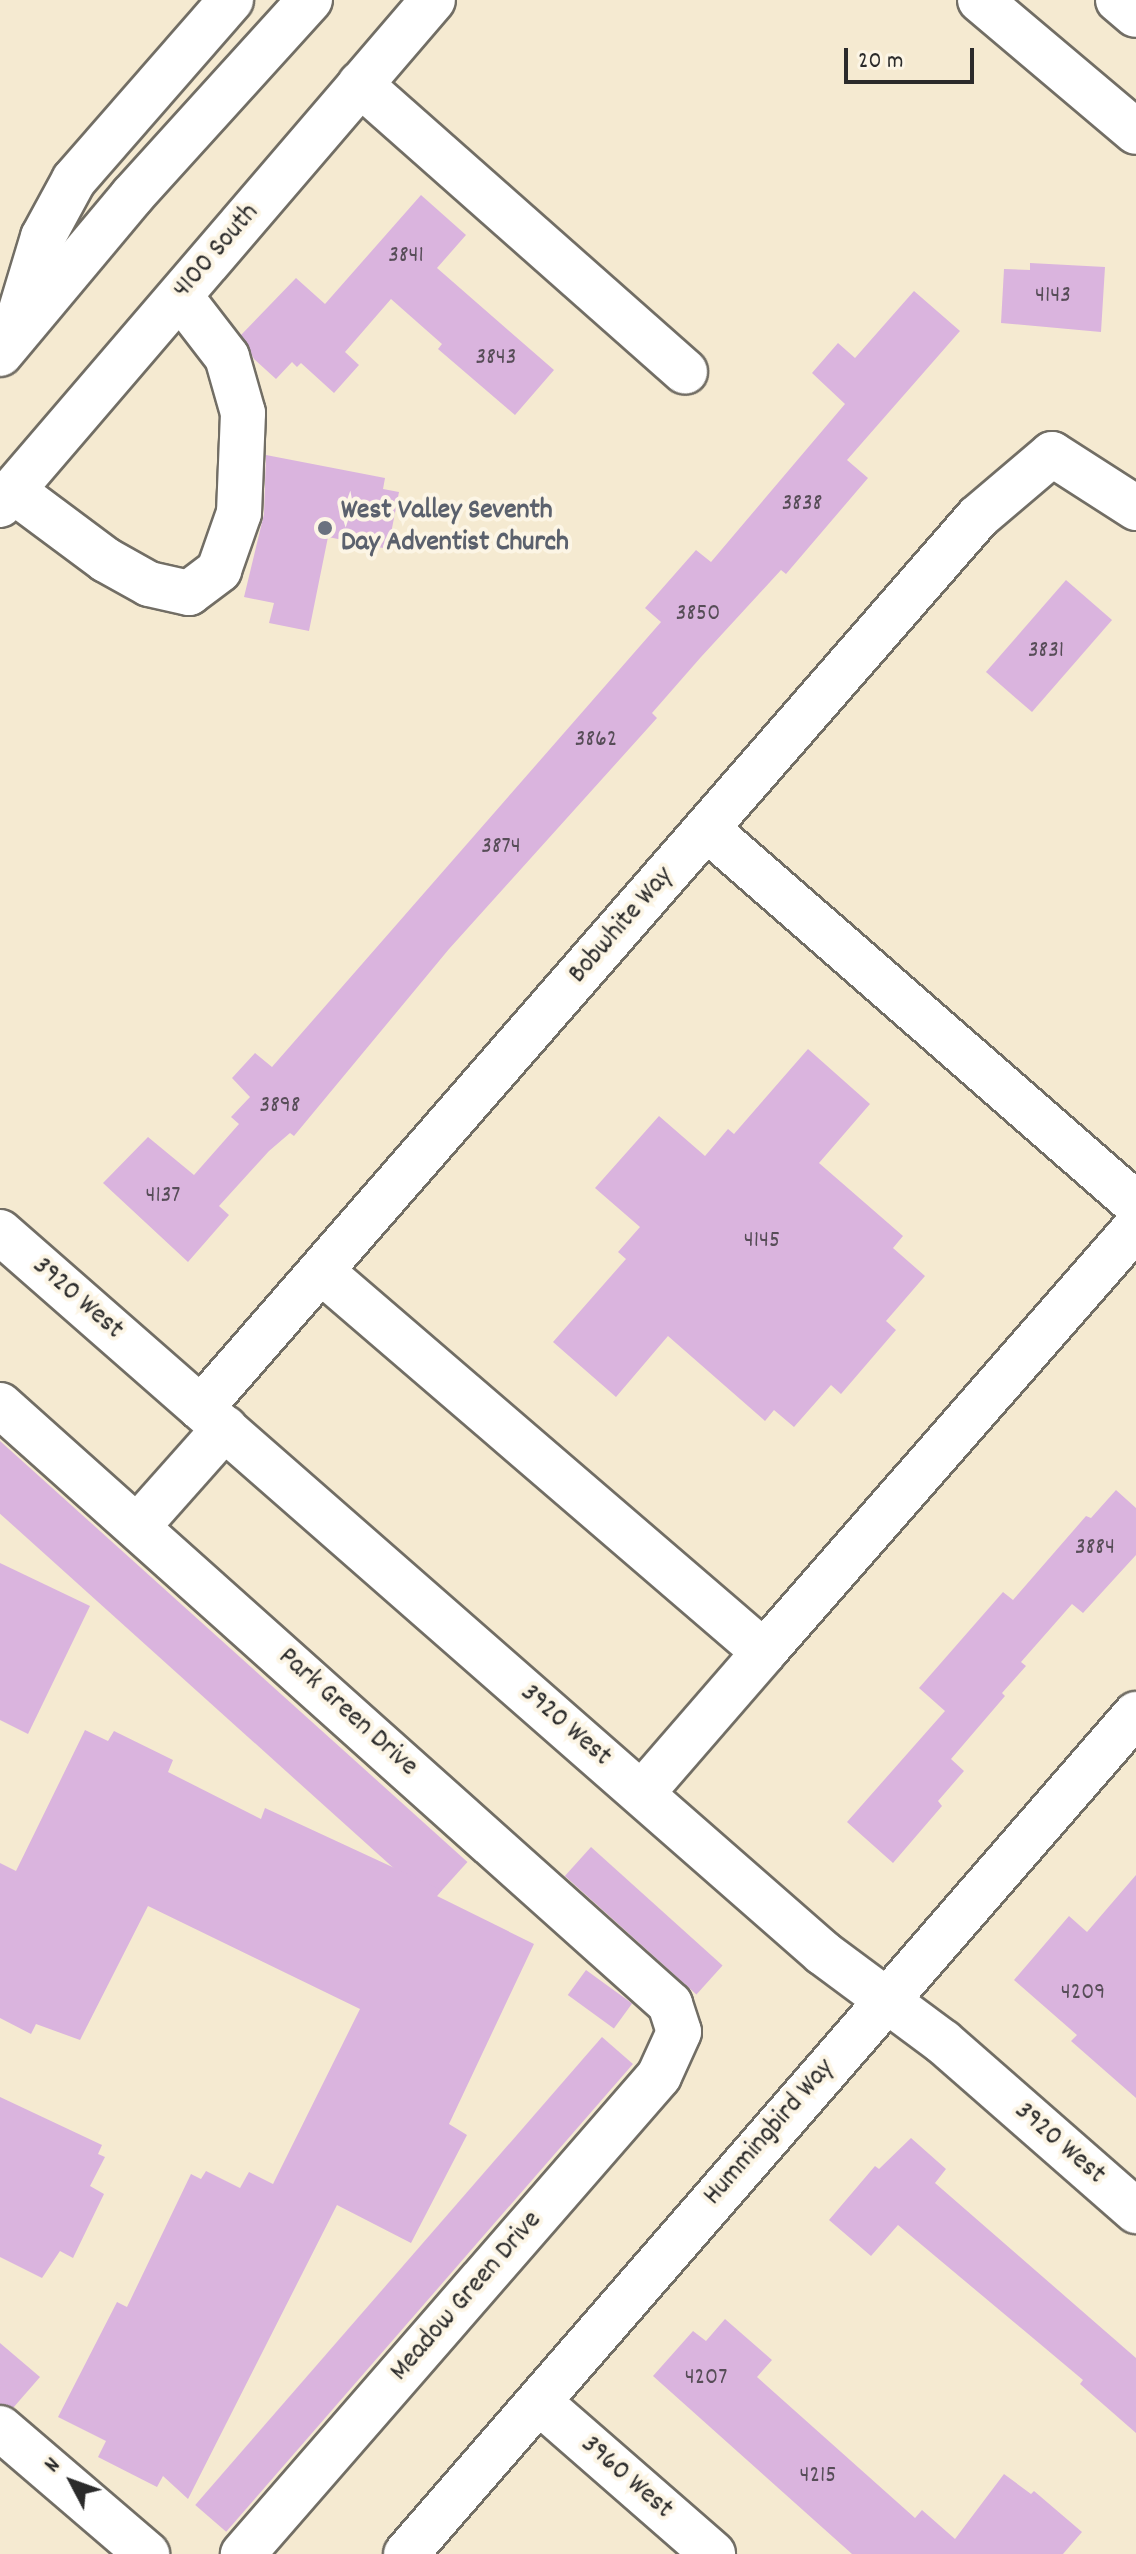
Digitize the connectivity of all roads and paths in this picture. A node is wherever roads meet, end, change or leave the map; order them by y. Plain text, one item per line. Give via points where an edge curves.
1 (231, 0) edge
2 (310, 0) edge
3 (433, 0) edge
4 (980, 0) edge
5 (1118, 0) edge
6 (1136, 15) edge
7 (360, 84) junction
8 (1136, 132) edge
9 (180, 296) junction
10 (4, 359) edge
11 (685, 372) dead end
12 (6, 497) edge
13 (1136, 508) edge
14 (707, 829) junction
15 (1136, 1204) edge
16 (1136, 1227) edge
17 (0, 1232) edge
18 (321, 1271) junction
19 (0, 1405) edge
20 (213, 1418) junction
21 (138, 1526) junction
22 (764, 1652) junction
23 (1136, 1714) edge
24 (642, 1793) junction
25 (886, 1999) junction
26 (679, 2032) joint
27 (1136, 2211) edge
28 (539, 2402) junction
29 (0, 2428) edge
30 (147, 2554) edge
31 (243, 2554) edge
32 (406, 2554) edge
33 (713, 2554) edge

1 - 10 main road via 74,180 43,237
2 - 10 main road via 132,196
3 - 7 main road, 4100 South
4 - 8 main road
5 - 6 main road
7 - 9 main road, 4100 South
7 - 11 main road
9 - 12 main road, 4100 South
9 - 12 main road via 227,357 243,413 239,513 219,570 189,593 149,584
13 - 14 main road, Bobwhite Way via 1052,454 978,517
14 - 15 main road
14 - 18 main road, Bobwhite Way
16 - 22 main road
17 - 20 main road, 3920 West
18 - 20 main road, Bobwhite Way
18 - 22 main road
19 - 21 main road, Park Green Drive
20 - 21 main road, Bobwhite Way
20 - 24 main road, 3920 West
21 - 26 main road, Park Green Drive via 670,2004
22 - 24 main road
23 - 25 main road, Hummingbird Way
24 - 25 main road, 3920 West via 823,1953
25 - 27 main road, 3920 West via 943,2042
25 - 28 main road, Hummingbird Way
26 - 31 main road, Meadow Green Drive via 659,2076
28 - 32 main road, Hummingbird Way
28 - 33 main road, 3960 West
29 - 30 main road

